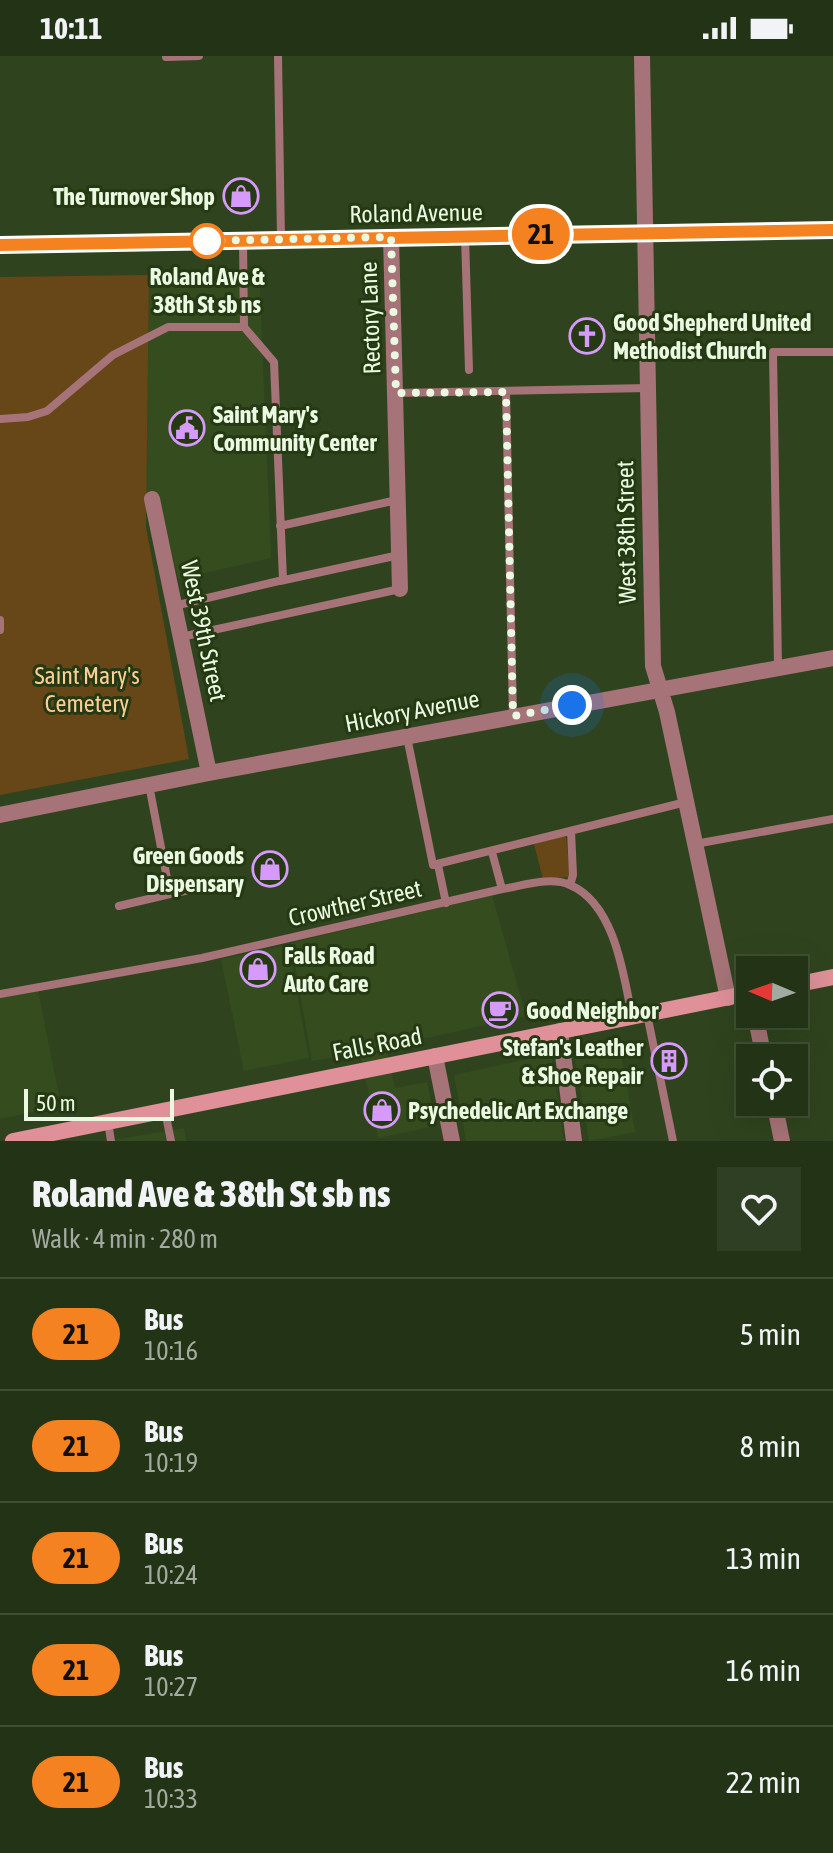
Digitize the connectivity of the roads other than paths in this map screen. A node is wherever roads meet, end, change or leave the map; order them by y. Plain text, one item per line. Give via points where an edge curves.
1 (199, 56) edge
2 (278, 56) edge
3 (642, 56) edge
4 (166, 57) edge
5 (833, 230) edge
6 (645, 232) junction
7 (465, 236) junction
8 (391, 237) junction
9 (281, 239) junction
10 (243, 240) junction
11 (0, 245) edge
12 (244, 327) junction
13 (833, 352) edge
14 (469, 370) dead end
15 (648, 388) junction
16 (506, 392) junction
17 (396, 393) junction
18 (0, 419) edge
19 (152, 499) dead end
20 (397, 500) junction
21 (280, 526) junction
22 (399, 555) junction
23 (279, 581) junction
24 (400, 589) joint
25 (174, 606) junction
26 (0, 620) edge
27 (0, 630) edge
28 (181, 637) junction
29 (833, 658) edge
30 (778, 668) junction
31 (660, 689) junction
32 (513, 716) junction
33 (407, 736) junction
34 (209, 773) junction
35 (149, 785) junction
36 (686, 802) junction
37 (0, 815) edge
38 (833, 819) edge
39 (571, 831) junction
40 (695, 844) junction
41 (492, 852) junction
42 (435, 865) junction
43 (570, 885) junction
44 (204, 887) dead end
45 (502, 889) junction
46 (170, 894) junction
47 (446, 903) junction
48 (119, 906) dead end
49 (833, 977) edge
50 (808, 982) edge
51 (0, 994) edge
52 (736, 996) edge
53 (728, 998) junction
54 (639, 1016) junction
55 (560, 1031) junction
56 (435, 1056) junction
57 (165, 1111) junction
58 (777, 1116) edge
59 (108, 1122) junction
60 (673, 1140) edge
61 (13, 1141) edge
62 (111, 1141) edge
63 (171, 1141) edge
64 (452, 1141) edge
65 (574, 1141) edge
66 (662, 1141) edge
67 (782, 1141) edge

1 - 4 lane
2 - 9 lane
3 - 6 street, West 38th Street
5 - 6 street, Roland Avenue
6 - 7 street, Roland Avenue
6 - 15 street, West 38th Street
7 - 8 street, Roland Avenue
7 - 14 lane
8 - 9 street, Roland Avenue
8 - 17 street, Rectory Lane
9 - 10 street, Roland Avenue
10 - 11 street, Roland Avenue
10 - 12 lane
12 - 18 lane via 168,327 113,355 47,411
12 - 21 lane via 274,362
13 - 30 lane via 773,352
15 - 16 lane
15 - 31 street, West 38th Street via 653,666
16 - 17 lane
16 - 32 lane
17 - 20 street, Rectory Lane
19 - 25 street, West 39th Street
20 - 21 lane
20 - 22 street, Rectory Lane
21 - 23 lane
22 - 23 lane
22 - 24 street, Rectory Lane
23 - 25 lane
24 - 28 lane
25 - 28 street, West 39th Street
26 - 27 lane
28 - 34 street, West 39th Street
29 - 30 street, Hickory Avenue
30 - 31 street, Hickory Avenue
31 - 32 street, Hickory Avenue
31 - 36 street, West 38th Street
32 - 33 street, Hickory Avenue
33 - 34 street, Hickory Avenue
33 - 42 lane
34 - 35 street, Hickory Avenue
35 - 37 street, Hickory Avenue
35 - 46 lane
36 - 39 lane
36 - 40 street, West 38th Street
38 - 40 lane
39 - 41 lane
39 - 43 lane
40 - 53 street, West 38th Street
41 - 42 lane
41 - 45 lane
42 - 47 lane
43 - 45 lane, Crowther Street via 550,882
43 - 54 lane via 594,905 613,937
44 - 46 lane
45 - 47 lane, Crowther Street
46 - 48 lane
47 - 51 lane, Crowther Street via 202,958
49 - 50 street
52 - 53 street, Falls Road
53 - 54 street, Falls Road
54 - 55 street, Falls Road
54 - 60 lane
55 - 56 street, Falls Road
55 - 65 street
56 - 57 street, Falls Road
56 - 64 street
57 - 59 street, Falls Road
57 - 63 lane
58 - 67 street
59 - 61 street, Falls Road
59 - 62 lane
60 - 66 lane

